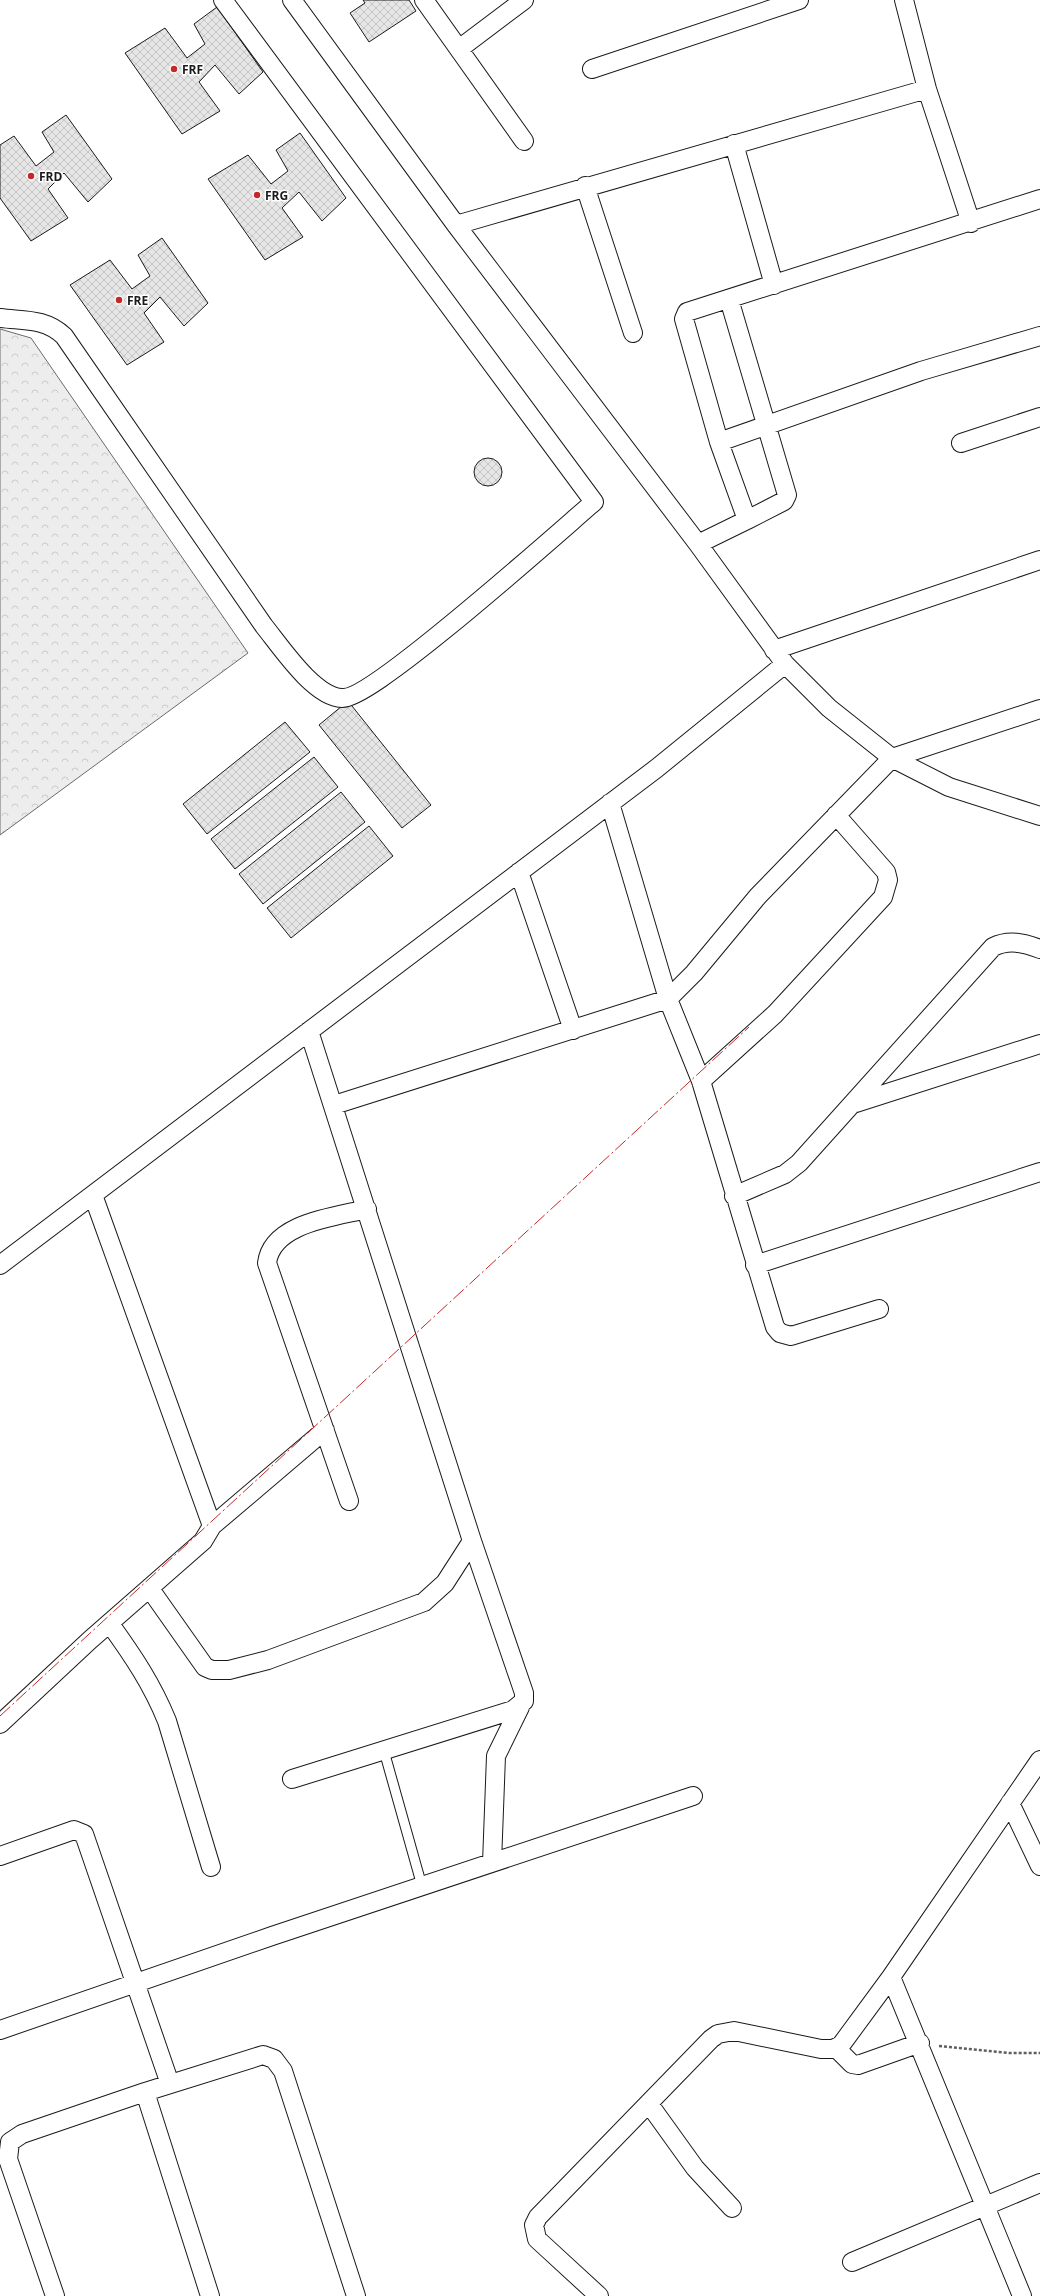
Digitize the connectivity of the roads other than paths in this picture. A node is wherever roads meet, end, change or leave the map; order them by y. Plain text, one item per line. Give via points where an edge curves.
1 (223, 0) edge
2 (292, 0) edge
3 (424, 0) edge
4 (524, 0) edge
5 (799, 0) edge
6 (904, 0) edge
7 (460, 49) junction
8 (592, 69) dead end
9 (927, 89) junction
10 (524, 141) dead end
11 (734, 144) junction
12 (585, 186) junction
13 (1040, 199) edge
14 (971, 223) junction
15 (456, 225) junction
16 (774, 285) junction
17 (729, 299) junction
18 (0, 318) edge
19 (633, 333) dead end
20 (1040, 336) edge
21 (1040, 417) edge
22 (765, 427) junction
23 (719, 442) junction
24 (961, 442) dead end
25 (747, 520) junction
26 (698, 544) junction
27 (1040, 560) edge
28 (780, 657) junction
29 (1040, 709) edge
30 (892, 758) junction
31 (610, 803) junction
32 (836, 815) junction
33 (1040, 816) edge
34 (519, 872) junction
35 (1040, 949) edge
36 (668, 999) junction
37 (573, 1030) junction
38 (309, 1031) junction
39 (1040, 1044) edge
40 (701, 1081) junction
41 (855, 1103) junction
42 (334, 1106) junction
43 (1040, 1172) edge
44 (93, 1195) junction
45 (734, 1196) junction
46 (367, 1209) junction
47 (755, 1265) junction
48 (0, 1266) edge
49 (879, 1309) dead end
50 (325, 1430) junction
51 (349, 1501) dead end
52 (212, 1526) junction
53 (472, 1541) junction
54 (150, 1589) junction
55 (110, 1624) junction
56 (520, 1707) junction
57 (0, 1724) edge
58 (384, 1752) junction
59 (1040, 1760) edge
60 (292, 1779) dead end
61 (693, 1796) dead end
62 (1010, 1803) junction
63 (0, 1856) edge
64 (492, 1863) junction
65 (1040, 1866) edge
66 (212, 1867) dead end
67 (422, 1886) junction
68 (891, 1976) junction
69 (137, 1982) junction
70 (0, 2030) edge
71 (920, 2043) junction
72 (836, 2048) junction
73 (170, 2084) junction
74 (145, 2092) junction
75 (649, 2104) junction
76 (1040, 2183) edge
77 (984, 2206) junction
78 (732, 2208) dead end
79 (852, 2262) dead end
80 (55, 2296) edge
81 (210, 2296) edge
82 (356, 2296) edge
83 (599, 2296) edge
84 (1022, 2296) edge

1 - 18 street via 594,502 404,662 351,698 335,697 323,692 294,663 264,626 64,336 45,323
2 - 15 street
3 - 7 street
4 - 7 street
5 - 8 street
6 - 9 street
7 - 10 street
9 - 11 street
9 - 14 street
11 - 12 street
11 - 16 street
12 - 15 street
12 - 19 street
13 - 14 street
14 - 16 street
15 - 26 street
16 - 17 street
17 - 22 street
17 - 23 street via 684,315
20 - 22 street via 921,371
21 - 24 street
22 - 23 street
22 - 25 street via 787,495 784,501
23 - 25 street
25 - 26 street
26 - 28 street
27 - 28 street
28 - 30 street via 829,708
28 - 31 street
29 - 30 street
30 - 32 street
30 - 33 street via 949,787
31 - 34 street
31 - 36 street
32 - 36 street via 758,896 694,973
32 - 40 street via 886,872 888,880 883,896 775,1014
34 - 37 street
34 - 38 street
35 - 41 street via 1015,942 993,947
36 - 37 street
36 - 40 street
37 - 42 street
38 - 42 street
38 - 44 street
39 - 41 street
40 - 45 street
41 - 45 street via 792,1169
42 - 46 street
43 - 47 street
44 - 48 street
44 - 52 street
45 - 47 street
46 - 50 street via 304,1225 286,1234 268,1253 267,1263
46 - 53 street
47 - 49 street via 775,1327 786,1336
50 - 51 street
50 - 52 street
52 - 54 street via 203,1541
53 - 54 street via 445,1583 424,1602 268,1660 229,1670 212,1670 206,1667
53 - 56 street via 523,1684 524,1701
54 - 55 street
55 - 57 street
55 - 66 street via 147,1676 157,1697 167,1721
56 - 58 street
56 - 64 street via 496,1756
58 - 60 street
58 - 67 lane
59 - 62 street
61 - 64 street
62 - 65 street
62 - 68 street
63 - 69 street via 74,1830 84,1834
64 - 67 street
67 - 69 street
68 - 71 street
68 - 72 street via 844,2041
69 - 70 street
69 - 73 street
71 - 72 street via 858,2065 852,2064
71 - 77 street
72 - 75 street via 821,2050 734,2031 718,2034
73 - 74 street
73 - 82 street via 264,2056 270,2056 279,2063
74 - 80 street via 22,2134 10,2142 8,2160
74 - 81 street
75 - 78 street via 695,2168
75 - 83 street via 538,2217 534,2225 537,2239
76 - 77 street
77 - 79 street
77 - 84 street

